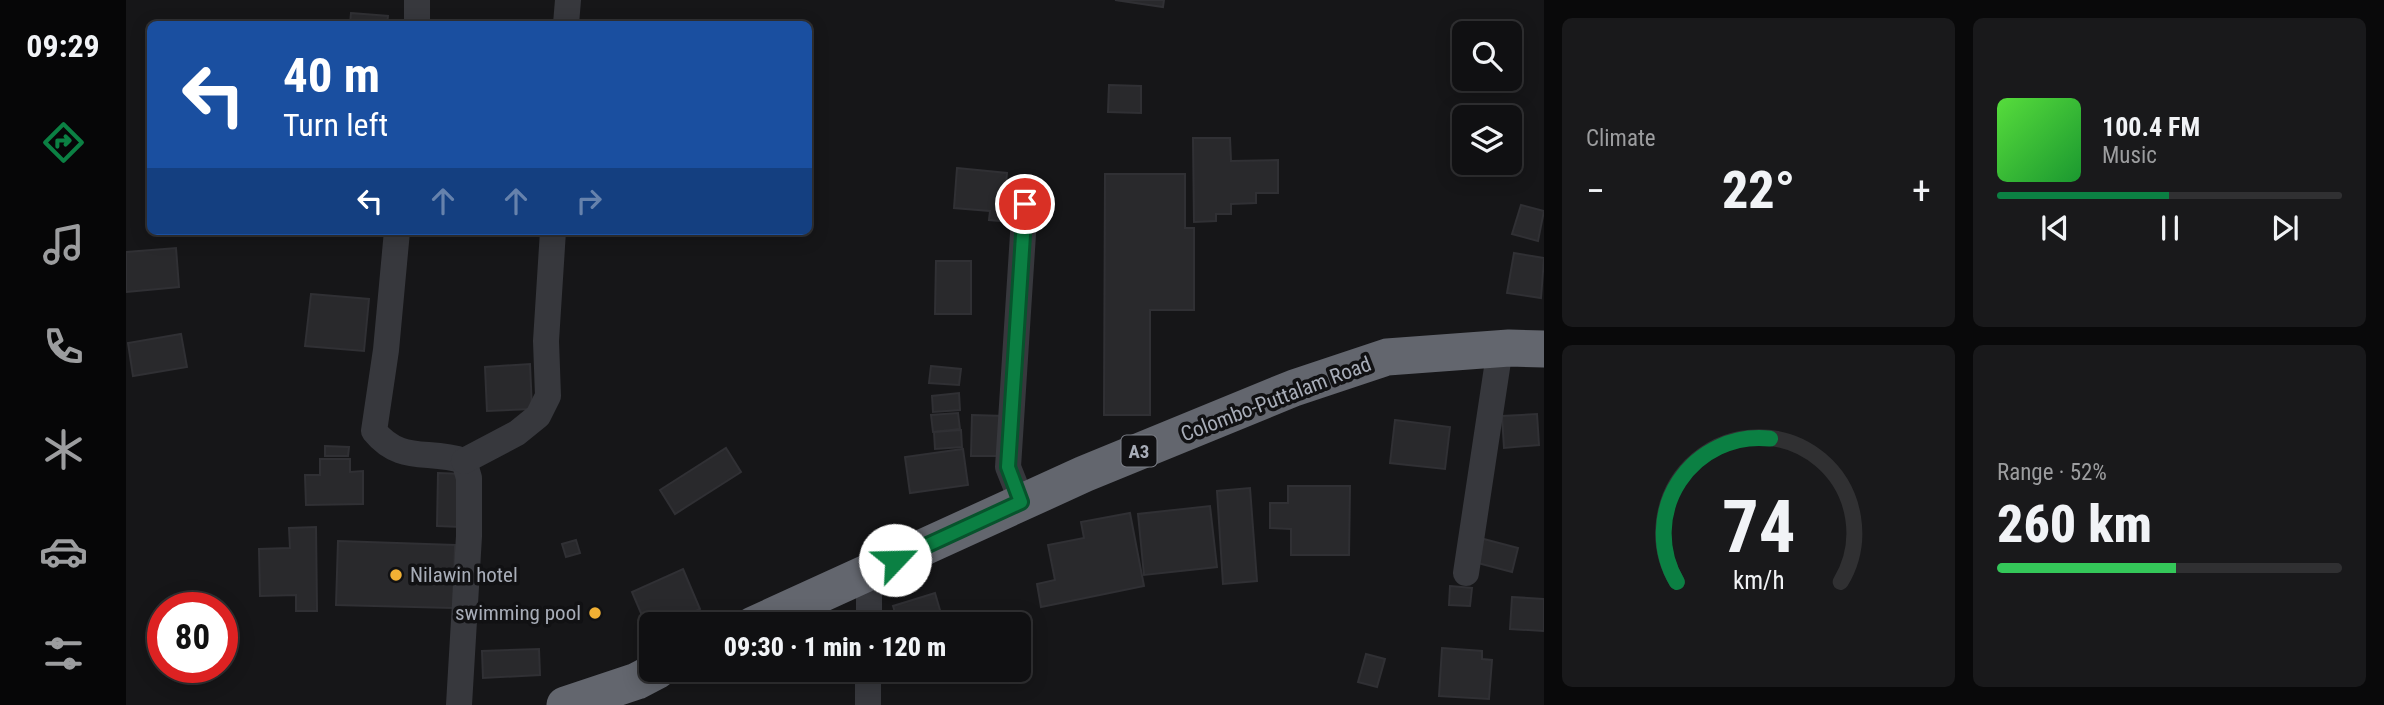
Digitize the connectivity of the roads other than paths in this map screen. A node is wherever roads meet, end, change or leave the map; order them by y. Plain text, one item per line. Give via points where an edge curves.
1 (417, 0) edge
2 (568, 0) edge
3 (417, 21) edge
4 (566, 21) edge
5 (1025, 204) dead end
6 (397, 235) edge
7 (553, 235) edge
8 (1500, 348) junction
9 (1544, 349) edge
10 (464, 461) junction
11 (1021, 502) junction
12 (869, 571) junction
13 (1466, 573) dead end
14 (781, 612) edge
15 (869, 612) edge
16 (639, 680) edge
17 (869, 682) edge
18 (459, 705) edge
19 (565, 705) edge
20 (868, 705) edge

1 - 3 street
2 - 4 street
5 - 11 street via 1008,467
6 - 10 street via 374,431 386,445 404,453
7 - 10 street via 546,341 548,396 538,416 517,433
8 - 9 highway, Colombo-Puttalam Road / A3
8 - 11 highway, Colombo-Puttalam Road / A3 via 1387,357 1294,388
8 - 13 street
10 - 18 street via 469,478 469,536
11 - 12 highway, Colombo-Puttalam Road / A3
12 - 14 highway, Colombo-Puttalam Road / A3
12 - 15 street
16 - 19 highway
17 - 20 street

